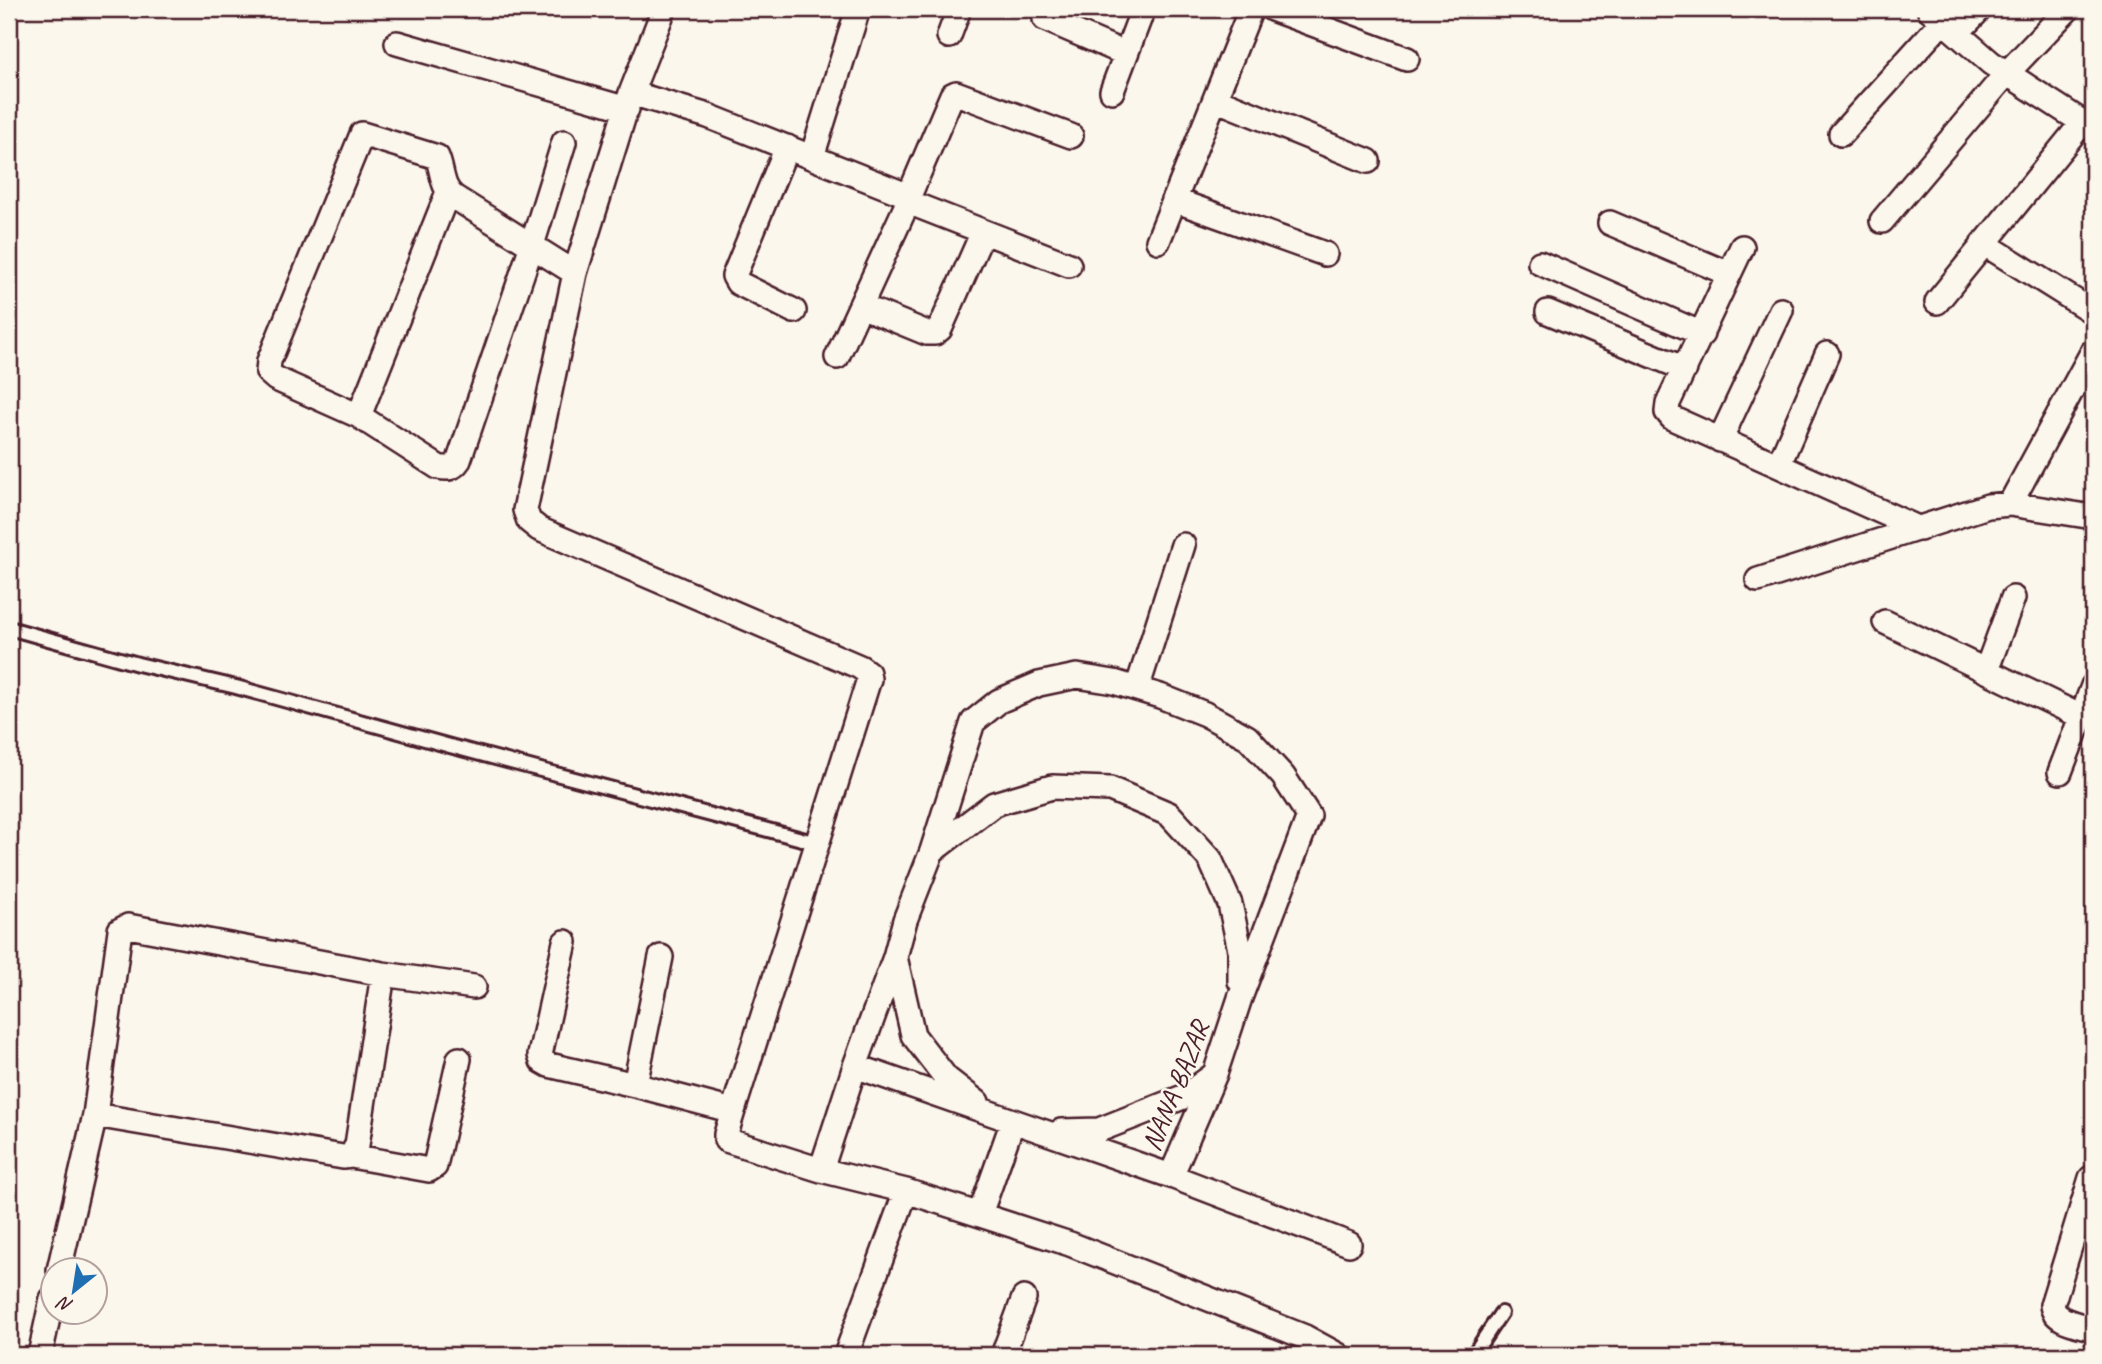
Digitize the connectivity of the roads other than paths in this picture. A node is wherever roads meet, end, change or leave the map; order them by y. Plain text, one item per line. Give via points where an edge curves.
1 (664, 9) edge
2 (858, 9) edge
3 (959, 9) edge
4 (1143, 9) edge
5 (1251, 9) edge
6 (1272, 9) edge
7 (1980, 9) edge
8 (2065, 10) edge
9 (1045, 19) dead end
10 (1943, 21) edge
11 (949, 36) dead end
12 (397, 43) dead end
13 (1126, 54) junction
14 (1407, 59) dead end
15 (2007, 73) junction
16 (1112, 91) dead end
17 (1215, 99) junction
18 (629, 101) junction
19 (2088, 125) edge
20 (1840, 134) dead end
21 (1071, 136) dead end
22 (564, 142) dead end
23 (787, 147) junction
24 (812, 157) junction
25 (1368, 161) dead end
26 (448, 192) junction
27 (908, 199) junction
28 (1174, 200) junction
29 (1882, 221) dead end
30 (1609, 223) dead end
31 (983, 232) junction
32 (1158, 240) dead end
33 (1983, 243) junction
34 (532, 246) junction
35 (1742, 247) dead end
36 (1325, 254) dead end
37 (1540, 263) dead end
38 (1069, 265) dead end
39 (575, 272) junction
40 (1729, 274) junction
41 (1937, 302) dead end
42 (861, 306) junction
43 (1781, 310) dead end
44 (794, 311) dead end
45 (1548, 312) dead end
46 (2093, 312) edge
47 (1702, 334) junction
48 (2093, 351) edge
49 (1827, 354) dead end
50 (837, 357) dead end
51 (1685, 369) junction
52 (359, 416) junction
53 (1720, 440) junction
54 (1779, 464) junction
55 (2010, 504) junction
56 (2093, 517) edge
57 (1920, 529) junction
58 (1183, 545) dead end
59 (1758, 580) dead end
60 (2013, 598) dead end
61 (1885, 622) dead end
62 (9, 628) edge
63 (1986, 671) junction
64 (2093, 686) edge
65 (1137, 689) junction
66 (2082, 717) junction
67 (2060, 772) dead end
68 (817, 843) junction
69 (932, 851) junction
70 (565, 942) dead end
71 (662, 957) dead end
72 (895, 957) junction
73 (383, 974) junction
74 (474, 987) dead end
75 (1240, 998) junction
76 (459, 1059) dead end
77 (855, 1066) junction
78 (1215, 1074) junction
79 (635, 1085) junction
80 (733, 1111) junction
81 (990, 1113) junction
82 (95, 1115) junction
83 (1013, 1121) junction
84 (1044, 1132) junction
85 (351, 1156) junction
86 (821, 1170) junction
87 (1171, 1175) junction
88 (2091, 1178) dead end
89 (906, 1191) junction
90 (980, 1214) junction
91 (1349, 1244) dead end
92 (62, 1256) edge
93 (1024, 1298) dead end
94 (1501, 1313) dead end
95 (46, 1326) edge
96 (2093, 1329) edge
97 (40, 1355) edge
98 (846, 1355) edge
99 (1003, 1355) edge
100 (1338, 1355) edge
101 (1473, 1355) edge

1 - 18 street
2 - 24 street
3 - 11 street
4 - 13 street
5 - 17 street
6 - 14 street
7 - 10 street
8 - 15 street
9 - 13 street
10 - 15 street
10 - 20 street
12 - 18 street
13 - 16 street
15 - 19 street
15 - 29 street
17 - 25 street
17 - 28 street
18 - 23 street via 708,116
18 - 39 street
19 - 33 street
21 - 27 street via 956,93
22 - 34 street
23 - 24 street
23 - 44 street via 734,276 737,283
24 - 27 street
26 - 34 street
26 - 52 street
26 - 52 street via 437,157 362,134 269,361 268,372 276,379
27 - 31 street
27 - 42 street
28 - 32 street
28 - 36 street
30 - 40 street
31 - 38 street
31 - 42 street via 936,333
33 - 41 street
33 - 46 street
34 - 39 street
34 - 52 street via 455,466 438,467
35 - 40 street
37 - 47 street
39 - 68 street via 525,510 529,522 868,673
40 - 47 street
42 - 50 street
43 - 53 street
45 - 51 street
47 - 51 street
48 - 55 street
49 - 54 street
51 - 53 street via 1667,412
53 - 54 street
54 - 57 street
55 - 56 street
55 - 57 street via 1988,506
57 - 59 street
58 - 65 street
60 - 63 street
61 - 63 street
62 - 68 lane
63 - 66 street
64 - 66 street
65 - 69 street, NANA BAZAR via 1077,676 1039,684 999,701 973,722
65 - 75 street, NANA BAZAR via 1206,714 1247,737 1283,776 1309,816
66 - 67 street
68 - 80 street
69 - 72 street, NANA BAZAR
69 - 75 street via 994,804 1052,787 1110,789 1169,814 1210,859 1230,904 1240,950
70 - 79 street via 542,1061
71 - 79 street
72 - 77 street, NANA BAZAR
72 - 81 street via 913,1035 946,1078
73 - 74 street
73 - 82 street via 128,926 120,930
73 - 85 street via 357,1145
75 - 78 street, NANA BAZAR
76 - 85 street via 435,1166 429,1170
77 - 81 street, NANA BAZAR
77 - 86 street
78 - 84 street via 1183,1097 1100,1130
78 - 87 street, NANA BAZAR
79 - 80 street
80 - 86 street via 726,1140
81 - 83 street, NANA BAZAR
82 - 85 street
82 - 92 street
83 - 84 street, NANA BAZAR
83 - 90 street
84 - 87 street, NANA BAZAR
86 - 89 street
87 - 91 street
88 - 96 street via 2052,1305 2057,1317
89 - 90 street
89 - 98 street
90 - 100 street via 1070,1244 1305,1337
93 - 99 street
94 - 101 lane
95 - 97 street

